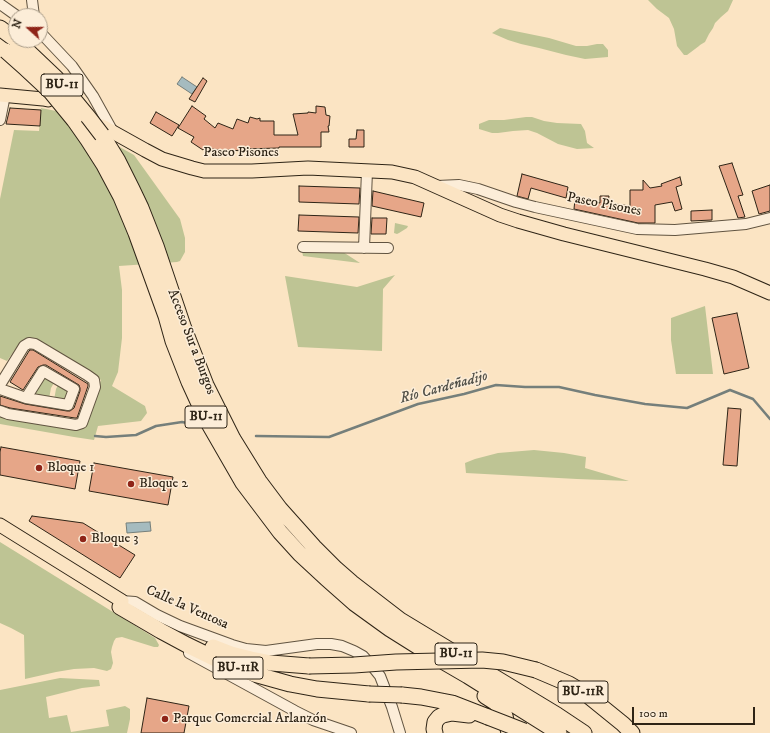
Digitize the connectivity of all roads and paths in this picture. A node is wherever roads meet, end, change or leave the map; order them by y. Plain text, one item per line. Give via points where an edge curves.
1 (48, 40) edge
2 (24, 48) edge
3 (3, 49) edge
4 (2, 95) edge
5 (48, 100) dead end
6 (0, 120) edge
7 (106, 131) junction
8 (366, 171) junction
9 (435, 186) junction
10 (770, 218) edge
11 (303, 247) dead end
12 (364, 248) junction
13 (388, 248) dead end
14 (770, 293) edge
15 (0, 385) edge
16 (0, 389) edge
17 (26, 398) junction
18 (0, 411) edge
19 (0, 525) edge
20 (0, 534) edge
21 (330, 577) junction
22 (121, 604) junction
23 (488, 717) junction
24 (520, 732) edge
25 (350, 733) edge
26 (400, 733) edge
27 (435, 733) edge
28 (559, 733) edge
29 (584, 733) edge
30 (632, 733) edge

1 - 7 street via 72,66 96,101
2 - 7 highway, Acceso Sur a Burgos / BU-11, bridge via 56,78 89,118
3 - 21 highway, Acceso Sur a Burgos / BU-11, bridge via 51,92 74,120 104,165 134,227 173,341 205,417 243,483 280,532 300,554
4 - 5 main road
4 - 6 street
7 - 8 main road, Paseo Pisones via 162,159 204,171 308,168
7 - 21 highway, Acceso Sur a Burgos / BU-11 via 150,229 198,367 233,439 280,509 314,546
8 - 9 main road, Paseo Pisones via 398,174
8 - 12 street
9 - 10 street, Paseo Pisones via 459,185 478,189 535,207 637,229 674,230 746,224
9 - 14 main road, Paseo Pisones via 518,221 705,269
11 - 12 street
12 - 13 street
15 - 18 street via 24,346 29,343 35,344 87,375 94,380 95,387 82,423 76,425
16 - 17 street
17 - 17 street via 43,371 74,389 68,405
19 - 22 main road, Calle la Ventosa
20 - 22 main road, Calle la Ventosa
21 - 24 highway via 346,603 359,616 402,646 496,703
21 - 28 highway, Acceso Sur a Burgos / BU-11 via 354,602 390,629
21 - 29 highway, Acceso Sur a Burgos / BU-11 via 352,583 400,620
22 - 23 highway, BU-11R, bridge via 194,649 254,674 317,690 421,697 452,703
22 - 25 street, Calle la Ventosa via 128,617 176,646 286,707
22 - 26 street, Calle la Ventosa via 135,602 180,626 246,649 266,651 332,644 354,651 363,656 380,676
22 - 30 highway, BU-11R, bridge via 205,644 231,654 271,663 309,666 482,660 536,670 586,694
23 - 24 highway, BU-11R, bridge
23 - 27 highway via 452,713 443,715 435,722

